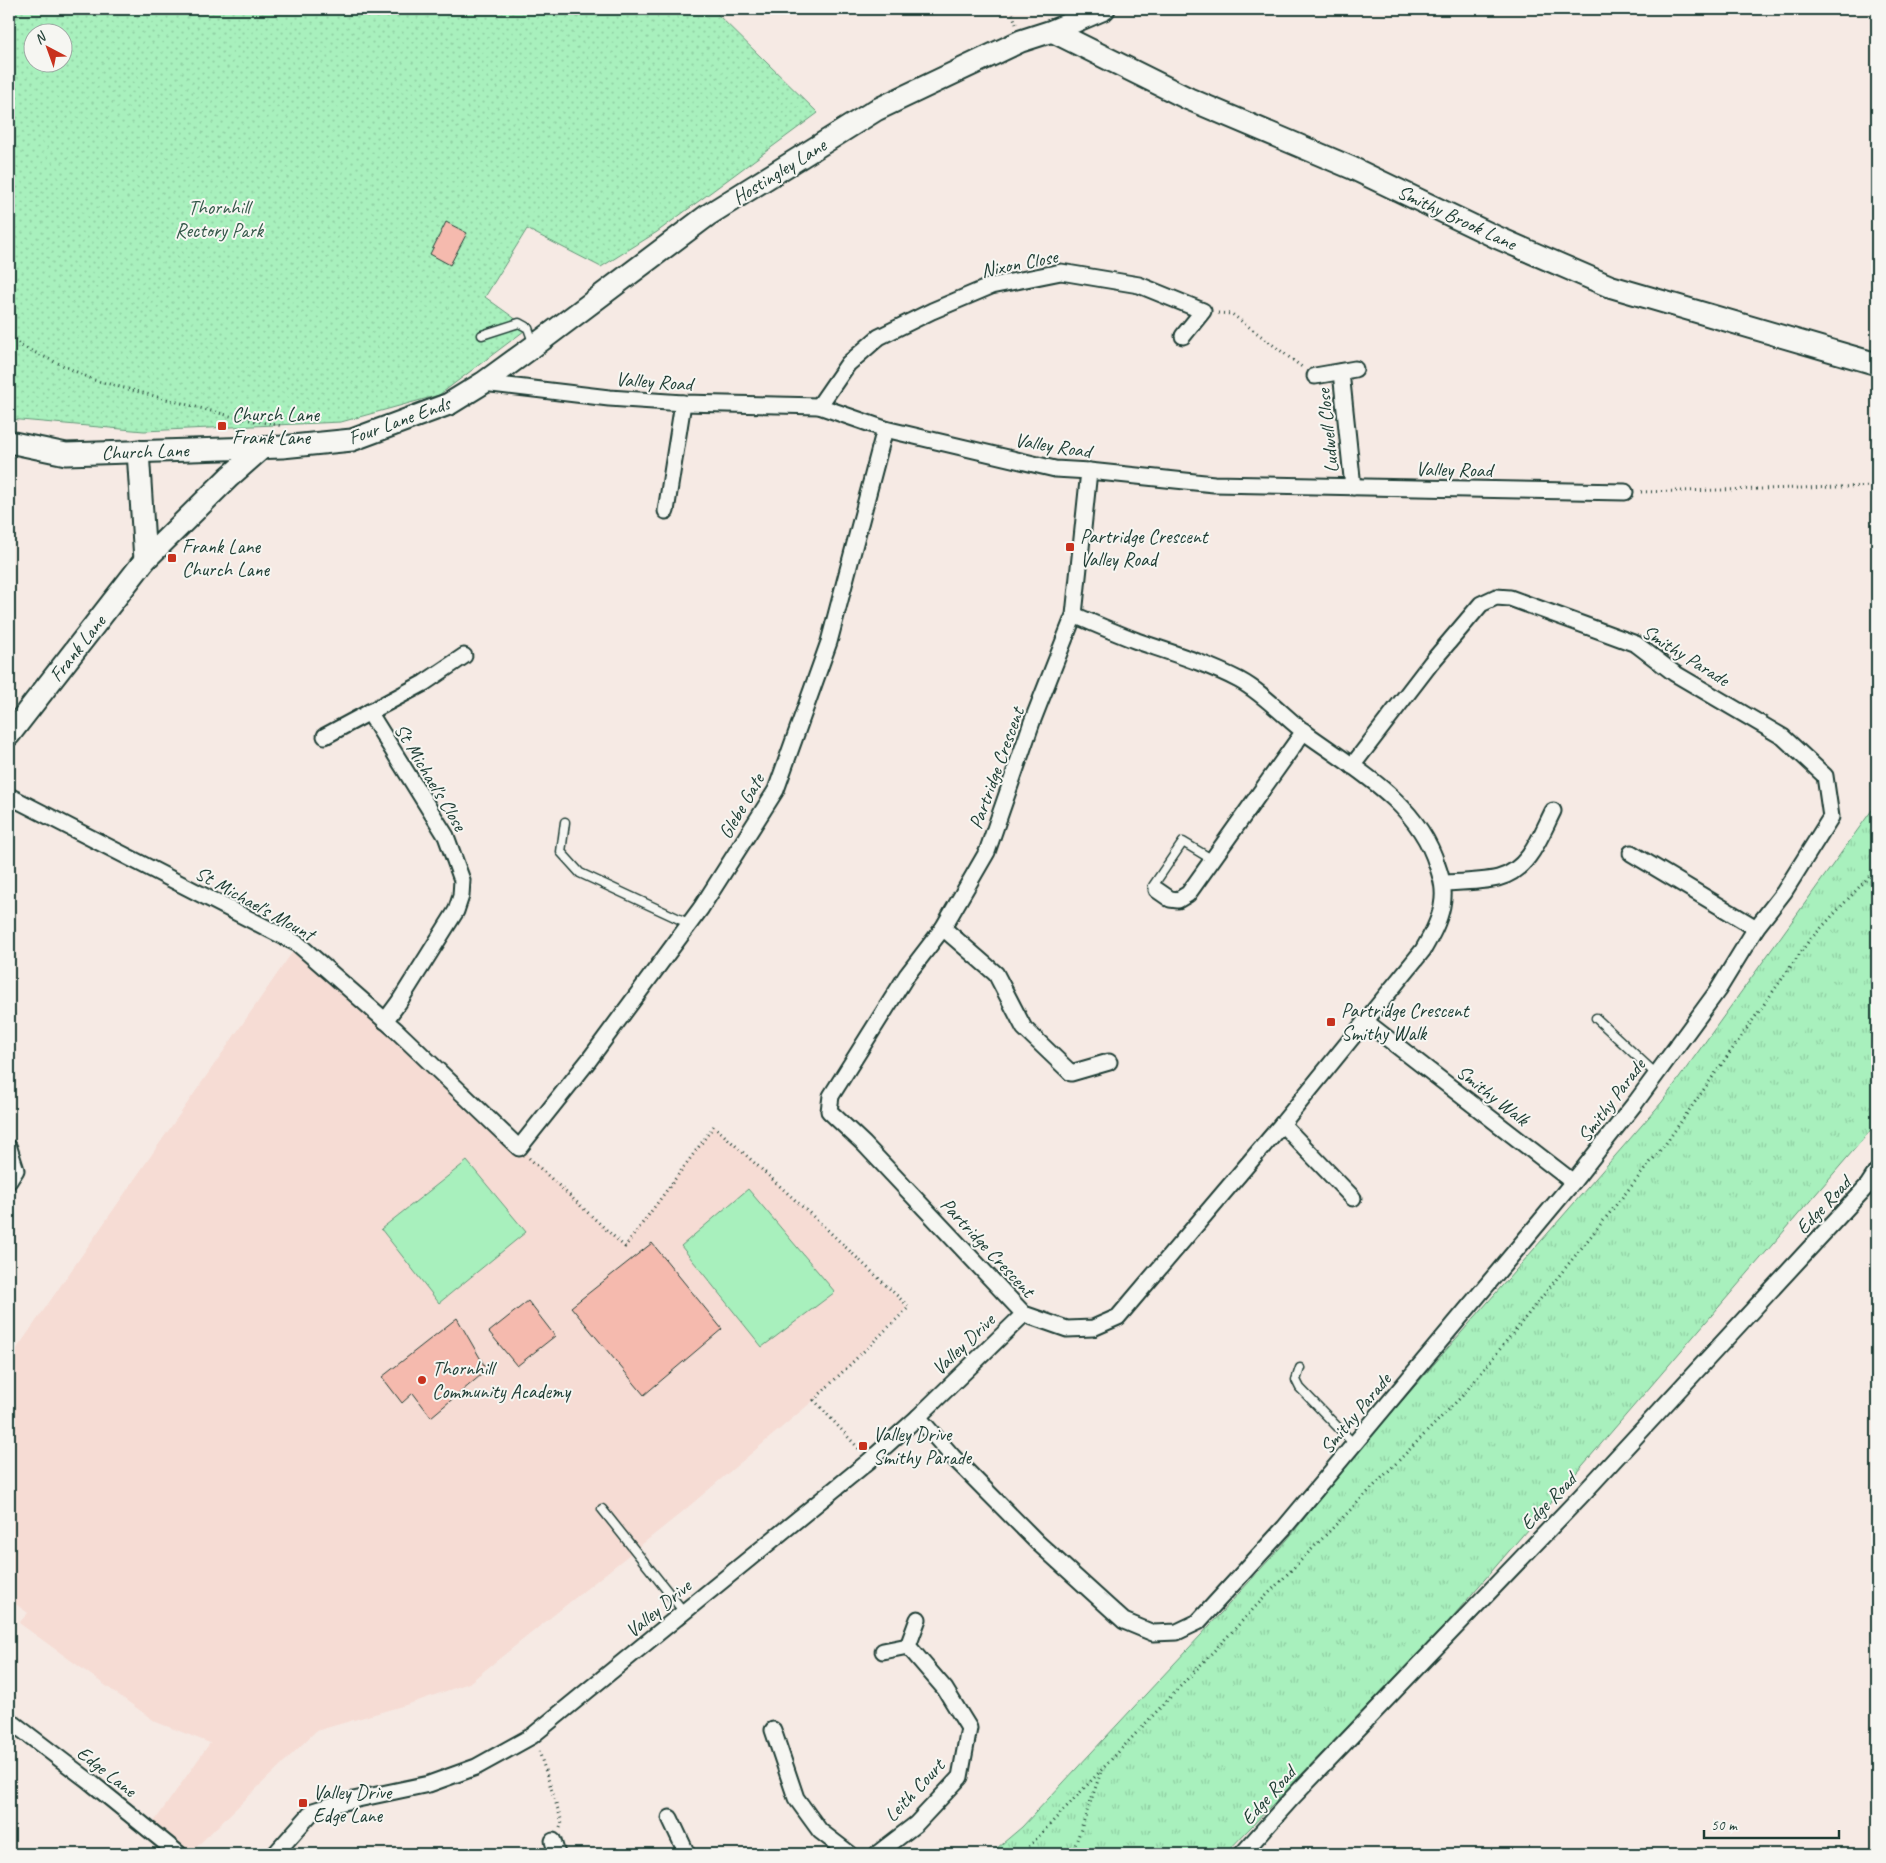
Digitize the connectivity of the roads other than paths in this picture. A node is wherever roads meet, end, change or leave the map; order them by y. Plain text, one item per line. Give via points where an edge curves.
1 (1104, 9) edge
2 (1052, 31) junction
3 (482, 335) dead end
4 (1184, 336) dead end
5 (534, 346) junction
6 (1877, 364) edge
7 (1314, 376) road end
8 (483, 383) junction
9 (683, 403) junction
10 (819, 406) junction
11 (885, 429) junction
12 (276, 440) junction
13 (9, 442) edge
14 (138, 450) junction
15 (1090, 471) junction
16 (1352, 487) junction
17 (1625, 492) road end
18 (666, 511) dead end
19 (145, 560) junction
20 (1074, 615) junction
21 (464, 656) dead end
22 (369, 712) junction
23 (1304, 731) junction
24 (9, 735) edge
25 (325, 736) dead end
26 (1352, 766) junction
27 (9, 796) edge
28 (1554, 811) dead end
29 (565, 822) dead end
30 (1631, 853) dead end
31 (1213, 860) junction
32 (1443, 883) junction
33 (1157, 890) joint
34 (690, 924) junction
35 (943, 928) junction
36 (1756, 928) junction
37 (1596, 1018) dead end
38 (385, 1021) junction
39 (1365, 1021) junction
40 (1109, 1062) dead end
41 (1656, 1074) junction
42 (1282, 1124) junction
43 (9, 1148) edge
44 (519, 1148) joint
45 (1877, 1171) edge
46 (9, 1181) edge
47 (1573, 1182) junction
48 (1354, 1198) dead end
49 (1024, 1314) junction
50 (1300, 1368) dead end
51 (918, 1417) junction
52 (1354, 1444) junction
53 (602, 1509) dead end
54 (684, 1612) junction
55 (918, 1619) dead end
56 (908, 1646) junction
57 (883, 1651) dead end
58 (9, 1720) edge
59 (773, 1730) dead end
60 (670, 1818) dead end
61 (179, 1854) edge
62 (275, 1854) edge
63 (687, 1854) edge
64 (850, 1854) edge
65 (877, 1854) edge
66 (1242, 1854) edge

1 - 2 street, Hostingley Lane
2 - 5 street, Hostingley Lane via 1021,41 876,110 708,215
2 - 6 street, Smithy Brook Lane via 1188,98 1609,286
3 - 5 lane via 519,323 528,328
4 - 10 street, Nixon Close via 1203,311 1139,285 1061,272 991,286 879,336 848,364
5 - 8 street, Hostingley Lane
7 - 16 street, Ludwell Close via 1348,371
8 - 9 street, Valley Road
8 - 12 street, Four Lane Ends via 449,404 352,440
9 - 10 street, Valley Road
9 - 18 street
10 - 11 street, Valley Road
11 - 15 street, Valley Road via 1055,469
11 - 34 street, Glebe Gate via 829,642 776,790
12 - 14 street, Church Lane
12 - 19 street, Frank Lane via 230,477
13 - 14 street, Church Lane via 66,454
14 - 19 street
15 - 16 street, Valley Road via 1214,484
15 - 20 street, Partridge Crescent
16 - 17 street, Valley Road
19 - 24 street, Frank Lane
20 - 23 street, Partridge Crescent via 1188,657 1240,681 1269,700
20 - 35 street, Partridge Crescent via 1032,722 987,852
21 - 22 street, St Michael's Close via 424,683
22 - 25 street, St Michael's Close
22 - 38 street, St Michael's Close via 446,836 462,880 456,911
23 - 26 street, Partridge Crescent
23 - 31 street
26 - 32 street, Partridge Crescent via 1404,807 1419,826 1434,853
26 - 36 street, Smithy Parade via 1461,626 1481,604 1496,597 1510,598 1636,644 1674,673 1783,737 1824,776 1832,816 1784,892
27 - 38 street, St Michael's Mount via 298,944
28 - 32 street via 1533,851 1511,873 1497,878
29 - 34 lane via 560,852 580,873
30 - 36 street
31 - 33 street via 1184,897 1178,900 1170,898
31 - 33 lane via 1183,842 1153,886
32 - 39 street, Partridge Crescent via 1441,911 1428,942
34 - 44 street, Glebe Gate
35 - 40 street via 996,974 1024,1028 1071,1072
35 - 49 street, Partridge Crescent via 907,975 831,1096 829,1111
36 - 41 street, Smithy Parade via 1718,990
37 - 41 lane
38 - 44 street, St Michael's Mount
39 - 42 street, Partridge Crescent
39 - 47 street, Smithy Walk
41 - 47 street, Smithy Parade
42 - 48 street
42 - 49 street, Partridge Crescent via 1118,1318 1093,1328 1067,1328
43 - 46 street via 16,1170
45 - 66 street, Edge Road via 1868,1185 1593,1482
47 - 52 street, Smithy Parade
49 - 51 street, Valley Drive
50 - 52 lane via 1296,1380 1300,1388
51 - 52 street, Smithy Parade via 1037,1542 1124,1621 1153,1633 1177,1632 1198,1622 1284,1528
51 - 54 street, Valley Drive
53 - 54 lane
54 - 62 street, Valley Drive via 532,1736 476,1768 429,1784 313,1811
55 - 56 street
56 - 57 street
56 - 65 street, Leith Court via 945,1689 969,1728 960,1777 916,1824
58 - 61 street, Edge Lane
59 - 64 street via 796,1798 820,1831
60 - 63 street

